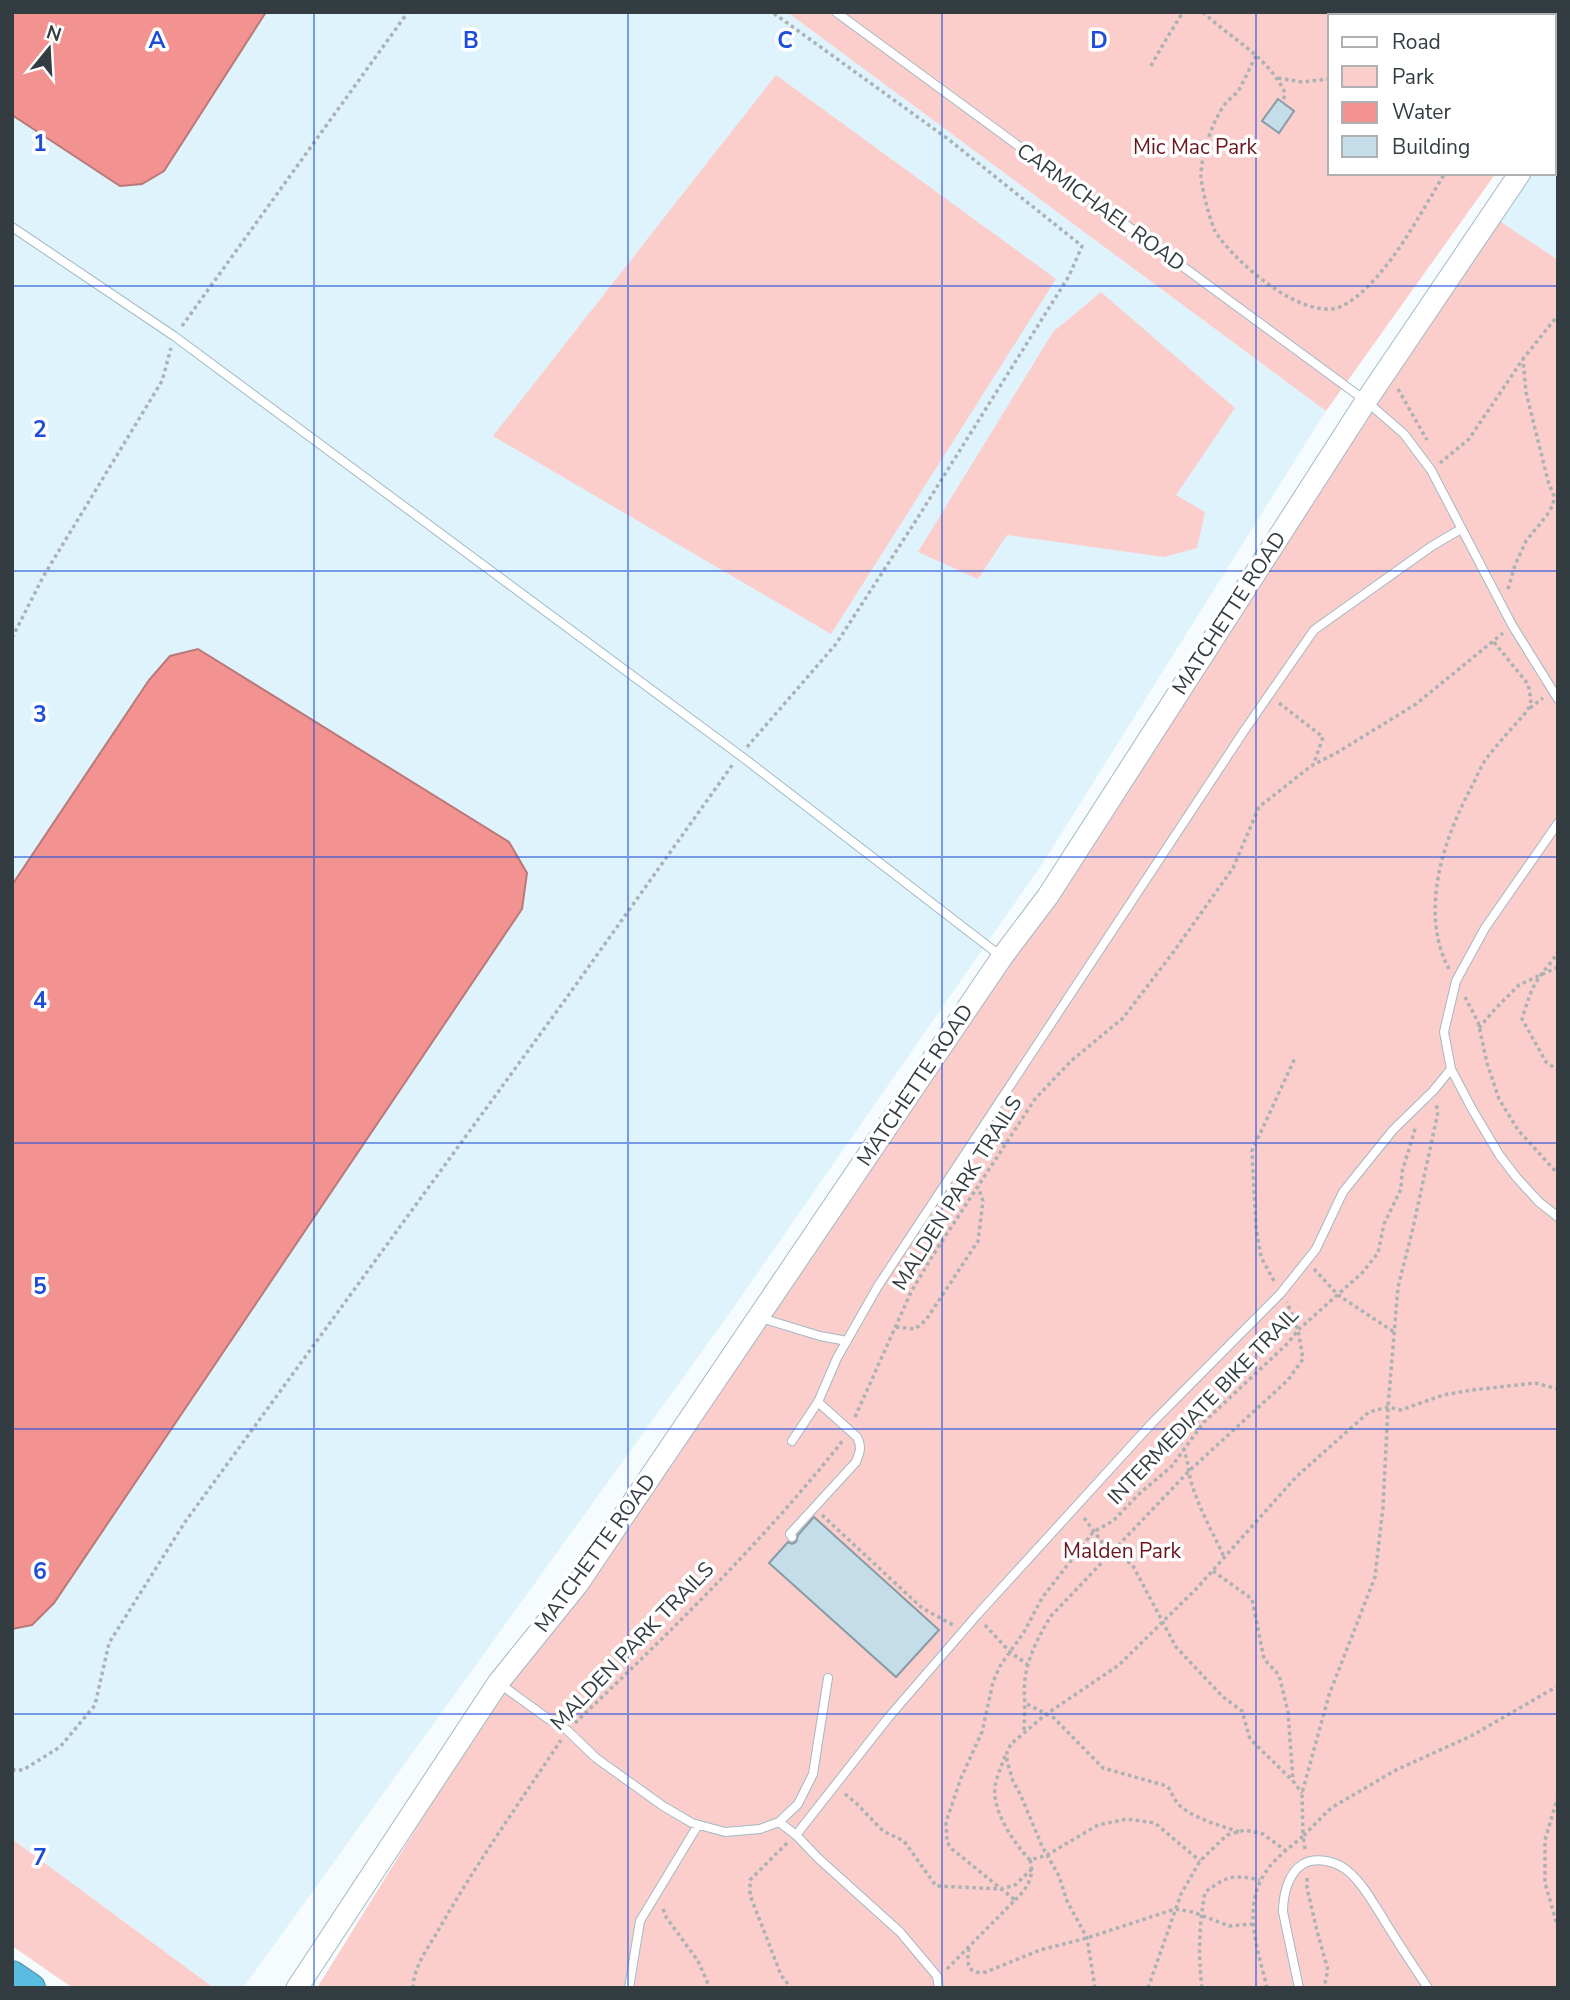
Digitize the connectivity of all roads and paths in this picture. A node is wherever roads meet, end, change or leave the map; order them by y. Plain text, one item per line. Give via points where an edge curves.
1 (408, 12) edge
2 (772, 12) edge
3 (836, 12) edge
4 (1183, 12) edge
5 (1203, 12) edge
6 (1256, 56) junction
7 (1151, 66) dead end
8 (1278, 78) junction
9 (1328, 79) edge
10 (1283, 102) dead end
11 (1445, 175) edge
12 (1519, 175) edge
13 (12, 228) edge
14 (1558, 315) edge
15 (174, 337) junction
16 (1523, 359) junction
17 (1366, 401) junction
18 (1431, 470) junction
19 (1555, 500) edge
20 (1461, 529) junction
21 (1505, 598) dead end
22 (1512, 625) junction
23 (12, 638) edge
24 (1269, 695) junction
25 (1558, 699) edge
26 (740, 755) junction
27 (1314, 765) junction
28 (1558, 823) edge
29 (1558, 950) edge
30 (1002, 957) junction
31 (1558, 967) edge
32 (1541, 974) junction
33 (1479, 1028) dead end
34 (1295, 1058) dead end
35 (1451, 1069) junction
36 (1558, 1070) edge
37 (1433, 1091) junction
38 (1424, 1101) junction
39 (978, 1186) junction
40 (1558, 1217) edge
41 (1307, 1261) junction
42 (1281, 1293) junction
43 (1338, 1295) junction
44 (758, 1317) junction
45 (895, 1327) junction
46 (1298, 1330) junction
47 (1394, 1332) junction
48 (846, 1341) junction
49 (1558, 1390) edge
50 (818, 1402) junction
51 (1388, 1407) junction
52 (1152, 1423) junction
53 (849, 1430) junction
54 (792, 1441) dead end
55 (1184, 1450) junction
56 (1190, 1470) junction
57 (1075, 1506) junction
58 (814, 1508) junction
59 (1093, 1532) junction
60 (792, 1537) dead end
61 (1111, 1554) junction
62 (1224, 1558) junction
63 (1213, 1571) junction
64 (977, 1615) junction
65 (1163, 1622) junction
66 (964, 1631) junction
67 (1010, 1652) junction
68 (1027, 1664) junction
69 (828, 1678) dead end
70 (498, 1683) junction
71 (1558, 1686) edge
72 (1025, 1703) junction
73 (1045, 1714) junction
74 (568, 1730) junction
75 (1023, 1732) junction
76 (1007, 1752) junction
77 (12, 1770) edge
78 (1293, 1781) junction
79 (834, 1786) junction
80 (1302, 1794) junction
81 (1558, 1796) edge
82 (779, 1822) junction
83 (698, 1825) junction
84 (1238, 1832) junction
85 (796, 1835) junction
86 (1303, 1836) junction
87 (1286, 1851) junction
88 (1047, 1855) junction
89 (1039, 1858) junction
90 (1030, 1860) junction
91 (1200, 1861) junction
92 (1307, 1862) junction
93 (1052, 1864) junction
94 (1033, 1868) junction
95 (1260, 1880) junction
96 (1001, 1889) junction
97 (658, 1892) junction
98 (1015, 1900) junction
99 (1175, 1909) junction
100 (1201, 1916) junction
101 (1252, 1924) junction
102 (1558, 1928) edge
103 (1087, 1938) junction
104 (970, 1946) junction
105 (12, 1975) edge
106 (938, 1983) edge
107 (32, 1988) edge
108 (297, 1988) edge
109 (413, 1988) edge
110 (629, 1988) edge
111 (710, 1988) edge
112 (791, 1988) edge
113 (1095, 1988) edge
114 (1148, 1988) edge
115 (1202, 1988) edge
116 (1267, 1988) edge
117 (1299, 1988) edge
118 (1324, 1988) edge
119 (1428, 1988) edge

1 - 15 path
2 - 26 path via 948,139 1082,246 1062,288 836,644
3 - 17 lane, CARMICHAEL ROAD
4 - 7 path
5 - 6 path
6 - 8 path
6 - 11 path via 1244,83 1216,122 1203,159 1201,182 1216,233 1251,273 1278,291 1317,307 1332,309 1346,304 1383,271
8 - 9 path
8 - 10 path via 1285,93
12 - 17 main road, MATCHETTE ROAD
13 - 15 lane
14 - 16 path
15 - 23 path via 162,381 43,577
15 - 26 lane
16 - 18 path via 1469,439
16 - 19 path via 1526,393
17 - 18 lane, CARMICHAEL ROAD via 1404,434
17 - 30 main road, MATCHETTE ROAD via 1048,896
18 - 20 lane, CARMICHAEL ROAD
19 - 21 path via 1526,541
20 - 22 lane, CARMICHAEL ROAD
20 - 24 lane via 1314,630
22 - 25 lane, CARMICHAEL ROAD
22 - 27 path, MALDEN PARK TRAILS via 1416,704
24 - 27 path via 1323,737
24 - 48 lane
26 - 30 lane
26 - 77 path via 185,1522 109,1643 95,1705 60,1747 23,1770
27 - 39 path, MALDEN PARK TRAILS via 1259,807 1233,868 1172,954 1123,1018 1071,1061 1035,1099
28 - 35 lane via 1485,928 1456,981 1444,1032
29 - 32 path
30 - 44 main road, MATCHETTE ROAD
31 - 32 path
32 - 33 path via 1519,985
32 - 36 path via 1522,1019 1546,1062
34 - 42 path via 1252,1151 1261,1257
35 - 37 lane
35 - 40 lane via 1500,1156
37 - 38 lane
37 - 47 path via 1438,1112 1398,1287
38 - 41 lane via 1393,1130 1343,1192
38 - 43 path, INTERMEDIATE BIKE TRAIL via 1378,1253
39 - 45 path, MALDEN PARK TRAILS via 911,1292
39 - 45 path via 983,1201 978,1241 926,1320 915,1329
41 - 42 lane
41 - 43 path
42 - 46 path
42 - 52 lane
43 - 46 path, INTERMEDIATE BIKE TRAIL
43 - 47 path
44 - 48 lane
44 - 70 main road, MATCHETTE ROAD via 578,1585
45 - 53 path, MALDEN PARK TRAILS
46 - 55 path, INTERMEDIATE BIKE TRAIL via 1204,1422
46 - 56 path via 1303,1359 1288,1380
47 - 51 path
48 - 50 lane
49 - 51 path via 1523,1385 1443,1395 1401,1410
50 - 53 lane
50 - 54 lane
51 - 62 path via 1369,1412 1305,1469
51 - 80 path via 1375,1577 1329,1695
52 - 55 path via 1175,1434
52 - 57 lane
53 - 58 lane via 860,1444 856,1462
53 - 74 path, MALDEN PARK TRAILS via 807,1485 688,1614
55 - 56 path
55 - 59 path, INTERMEDIATE BIKE TRAIL via 1113,1521
56 - 61 path
56 - 62 path via 1192,1488
57 - 59 path
57 - 64 lane
58 - 60 lane
58 - 66 path via 922,1608
59 - 61 path
59 - 67 path, INTERMEDIATE BIKE TRAIL via 1042,1598
61 - 65 path via 1132,1564
61 - 68 path via 1051,1616
62 - 63 path
63 - 65 path
63 - 78 path via 1252,1599 1264,1660 1279,1675 1288,1712
64 - 66 lane
64 - 67 path
65 - 73 path via 1119,1665
65 - 78 path via 1175,1647 1242,1711 1250,1739
66 - 79 lane
67 - 68 path
67 - 96 path, INTERMEDIATE BIKE TRAIL via 993,1682 982,1732 946,1822 952,1849
68 - 72 path
69 - 82 lane via 813,1774 798,1804
70 - 74 lane
70 - 108 main road, MATCHETTE ROAD
71 - 86 path via 1331,1808
72 - 73 path
72 - 75 path
73 - 75 path
73 - 84 path via 1103,1768 1167,1786 1186,1811
74 - 83 lane via 596,1758
74 - 109 path, MALDEN PARK TRAILS via 454,1903 421,1960
75 - 76 path
76 - 88 path via 1013,1781
76 - 90 path via 995,1785 997,1811
78 - 80 path
79 - 85 lane
79 - 96 path via 883,1831 904,1841 936,1886
80 - 86 path
81 - 102 path via 1545,1840 1545,1883
82 - 83 lane via 725,1832
82 - 85 lane
83 - 97 lane
84 - 87 path via 1263,1834
84 - 91 path via 1227,1835
85 - 106 lane via 900,1933
85 - 112 path via 750,1880 750,1895 781,1975
86 - 87 path
87 - 95 path
88 - 89 path
88 - 91 path via 1098,1825 1127,1819 1155,1823
88 - 93 path
89 - 90 path
89 - 93 path
90 - 94 path
91 - 99 path
92 - 117 lane via 1293,1873 1283,1899
92 - 118 path via 1307,1888 1328,1970
92 - 119 lane via 1330,1862 1348,1871
93 - 103 path
94 - 96 path via 1015,1885
94 - 98 path via 1028,1885
95 - 100 path via 1225,1878 1205,1892
95 - 101 path
96 - 98 path, INTERMEDIATE BIKE TRAIL
97 - 110 lane via 640,1921
97 - 111 path via 666,1917 698,1961
98 - 104 path
99 - 100 path
99 - 103 path
99 - 114 path
100 - 101 path via 1229,1926
100 - 115 path
101 - 116 path
103 - 104 path via 978,1974 966,1960
103 - 113 path
104 - 106 path
105 - 107 highway

